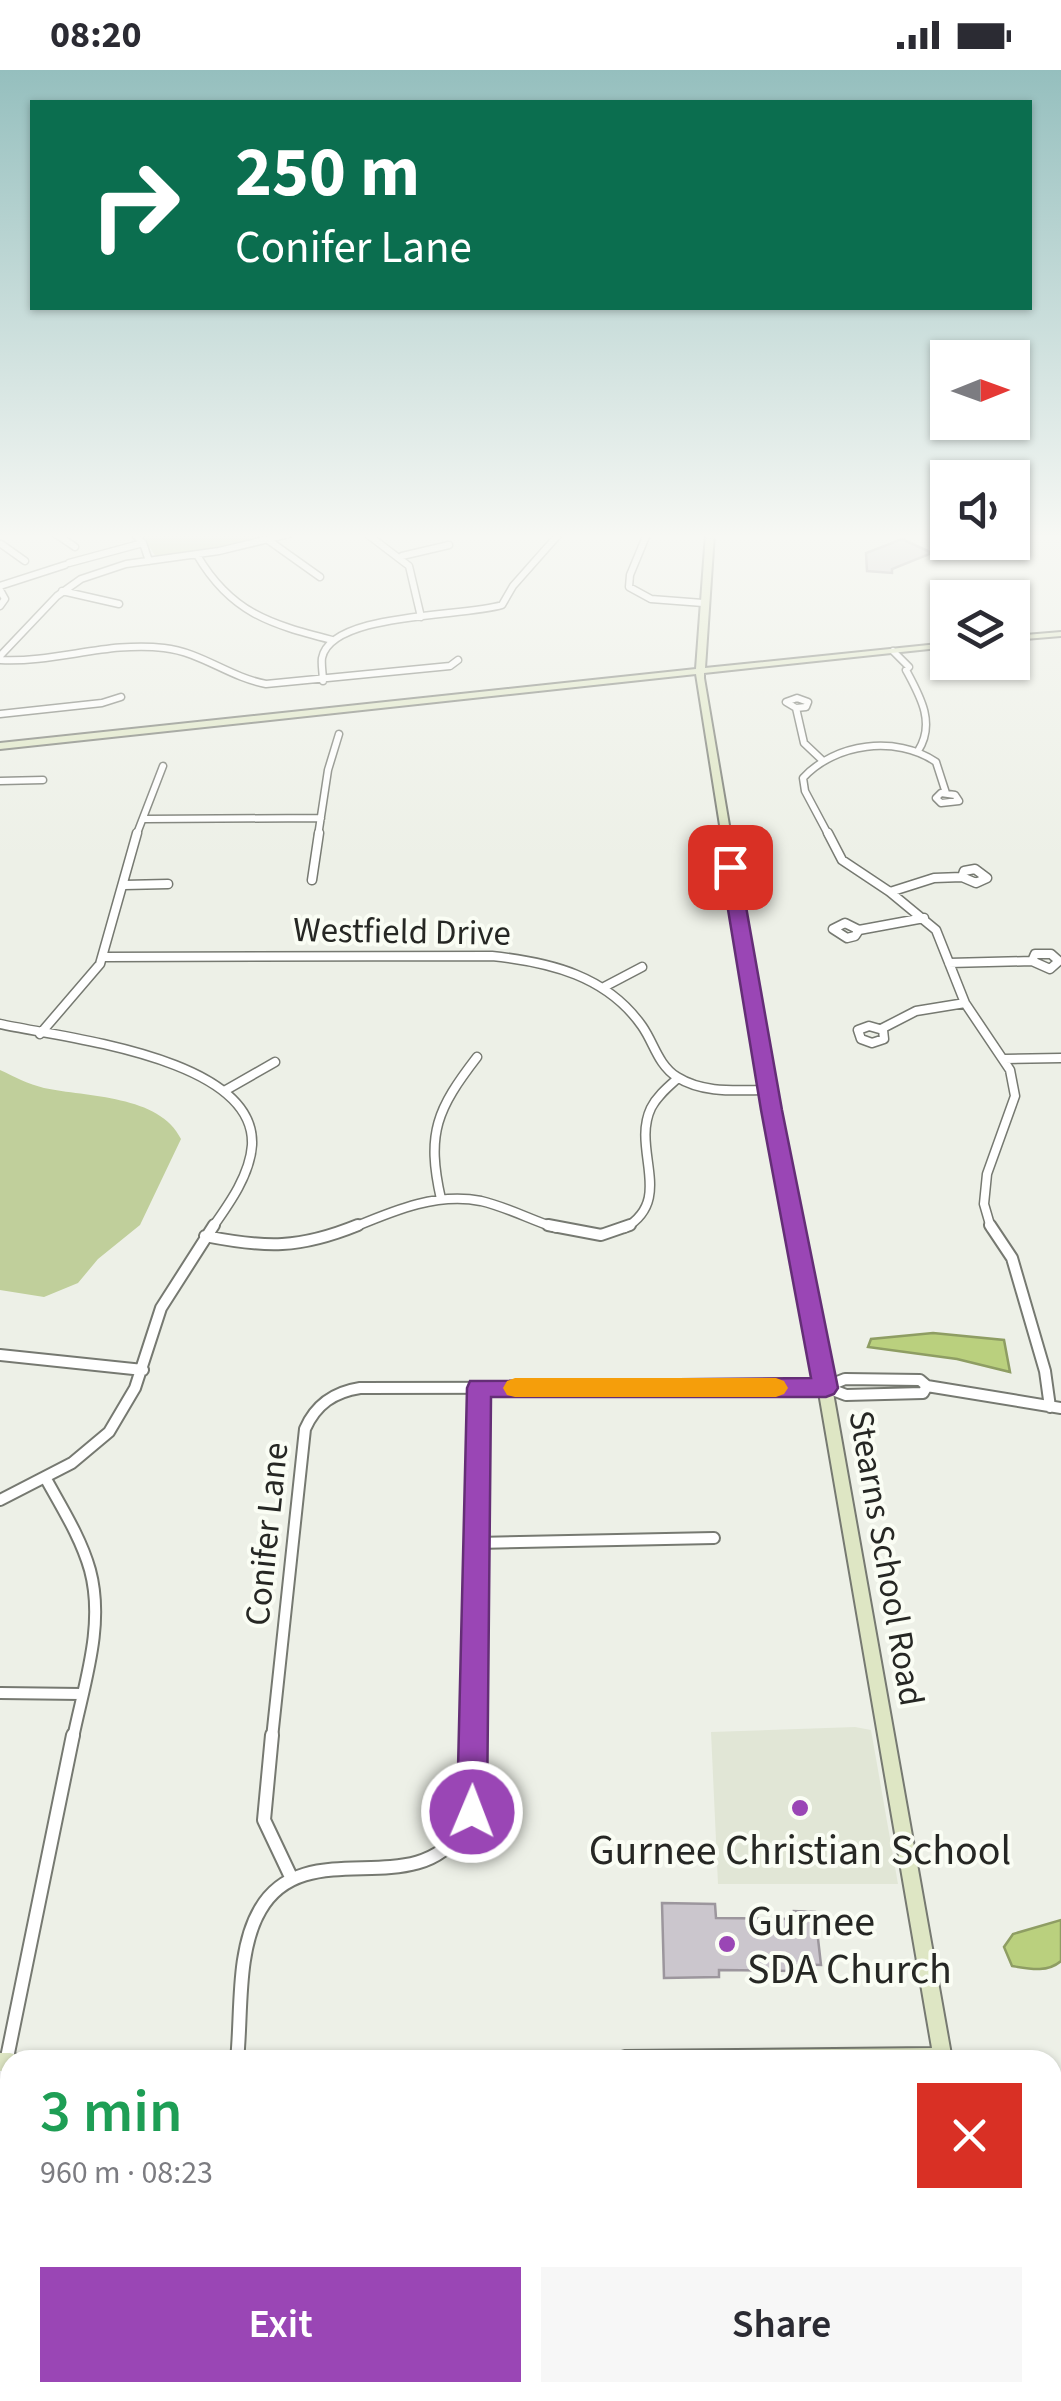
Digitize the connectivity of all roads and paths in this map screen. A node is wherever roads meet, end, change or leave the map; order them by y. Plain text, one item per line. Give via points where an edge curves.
1 (330, 643) edge
2 (700, 643) edge
3 (930, 647) edge
4 (893, 651) junction
5 (0, 658) edge
6 (458, 660) dead end
7 (906, 670) joint
8 (699, 672) junction
9 (323, 680) junction
10 (121, 697) dead end
11 (796, 708) dead end
12 (0, 714) edge
13 (340, 734) dead end
14 (0, 746) edge
15 (918, 752) junction
16 (822, 760) junction
17 (163, 766) dead end
18 (43, 780) dead end
19 (0, 781) edge
20 (946, 792) dead end
21 (321, 818) junction
22 (146, 819) junction
23 (962, 877) dead end
24 (312, 880) dead end
25 (124, 884) junction
26 (168, 884) dead end
27 (890, 892) junction
28 (924, 918) junction
29 (859, 930) dead end
30 (104, 957) junction
31 (1032, 961) dead end
32 (949, 963) junction
33 (642, 967) dead end
34 (604, 987) junction
35 (965, 1003) junction
36 (0, 1024) edge
37 (881, 1029) dead end
38 (40, 1034) junction
39 (477, 1057) dead end
40 (1061, 1058) edge
41 (1004, 1060) junction
42 (275, 1062) dead end
43 (678, 1078) junction
44 (226, 1090) junction
45 (768, 1090) junction
46 (441, 1199) junction
47 (205, 1236) junction
48 (0, 1355) edge
49 (143, 1370) junction
50 (479, 1388) junction
51 (826, 1388) junction
52 (1055, 1408) edge
53 (46, 1480) junction
54 (0, 1500) edge
55 (714, 1538) dead end
56 (477, 1543) junction
57 (0, 1694) edge
58 (81, 1694) junction
59 (291, 1877) junction
60 (8, 2050) edge
61 (238, 2050) edge
62 (941, 2050) edge

1 - 9 street via 319,657
2 - 8 main road, Stearns School Road
3 - 4 main road
4 - 7 street
4 - 8 main road
5 - 9 street via 46,662 148,646 197,656 257,683
6 - 9 street
7 - 15 street via 929,730
8 - 14 main road
8 - 45 main road, Stearns School Road
10 - 12 street
11 - 16 street via 804,742
13 - 21 street
15 - 16 street via 873,746
15 - 20 street via 940,767
16 - 27 street via 805,775 805,791 842,860
17 - 22 street
18 - 19 street
21 - 22 street
21 - 24 street
22 - 25 street via 126,862
23 - 27 street
25 - 26 street
25 - 30 street
27 - 28 street
28 - 29 street
28 - 32 street via 940,936
30 - 34 street, Westfield Drive via 492,956 550,965
30 - 38 street
31 - 32 street
32 - 35 street
33 - 34 street
34 - 43 street, Westfield Drive via 636,1016
35 - 37 street via 916,1011
35 - 41 street
36 - 38 street
38 - 44 street via 178,1067
39 - 46 street via 432,1128
40 - 41 street
41 - 52 street via 1015,1096 984,1204 992,1231 1012,1258
42 - 44 street
43 - 45 street via 713,1090
43 - 46 street via 648,1114 650,1203 632,1225 587,1234 482,1201
44 - 47 street via 246,1116 252,1142 244,1174
45 - 51 main road, Stearns School Road
46 - 47 street via 302,1244 268,1247
47 - 49 street via 160,1311
48 - 49 street
49 - 53 street via 109,1433
50 - 51 street, Conifer Lane
50 - 56 street
50 - 59 street, Conifer Lane via 350,1390 322,1402 304,1429 264,1820
51 - 52 street, Conifer Lane via 922,1393 927,1386
51 - 62 main road, Stearns School Road
53 - 54 street
53 - 58 street via 90,1560 97,1593
55 - 56 street
56 - 59 street via 472,1812 465,1830 448,1850 419,1864 328,1867
57 - 58 street
58 - 60 street
59 - 61 street via 261,1906 252,1928

